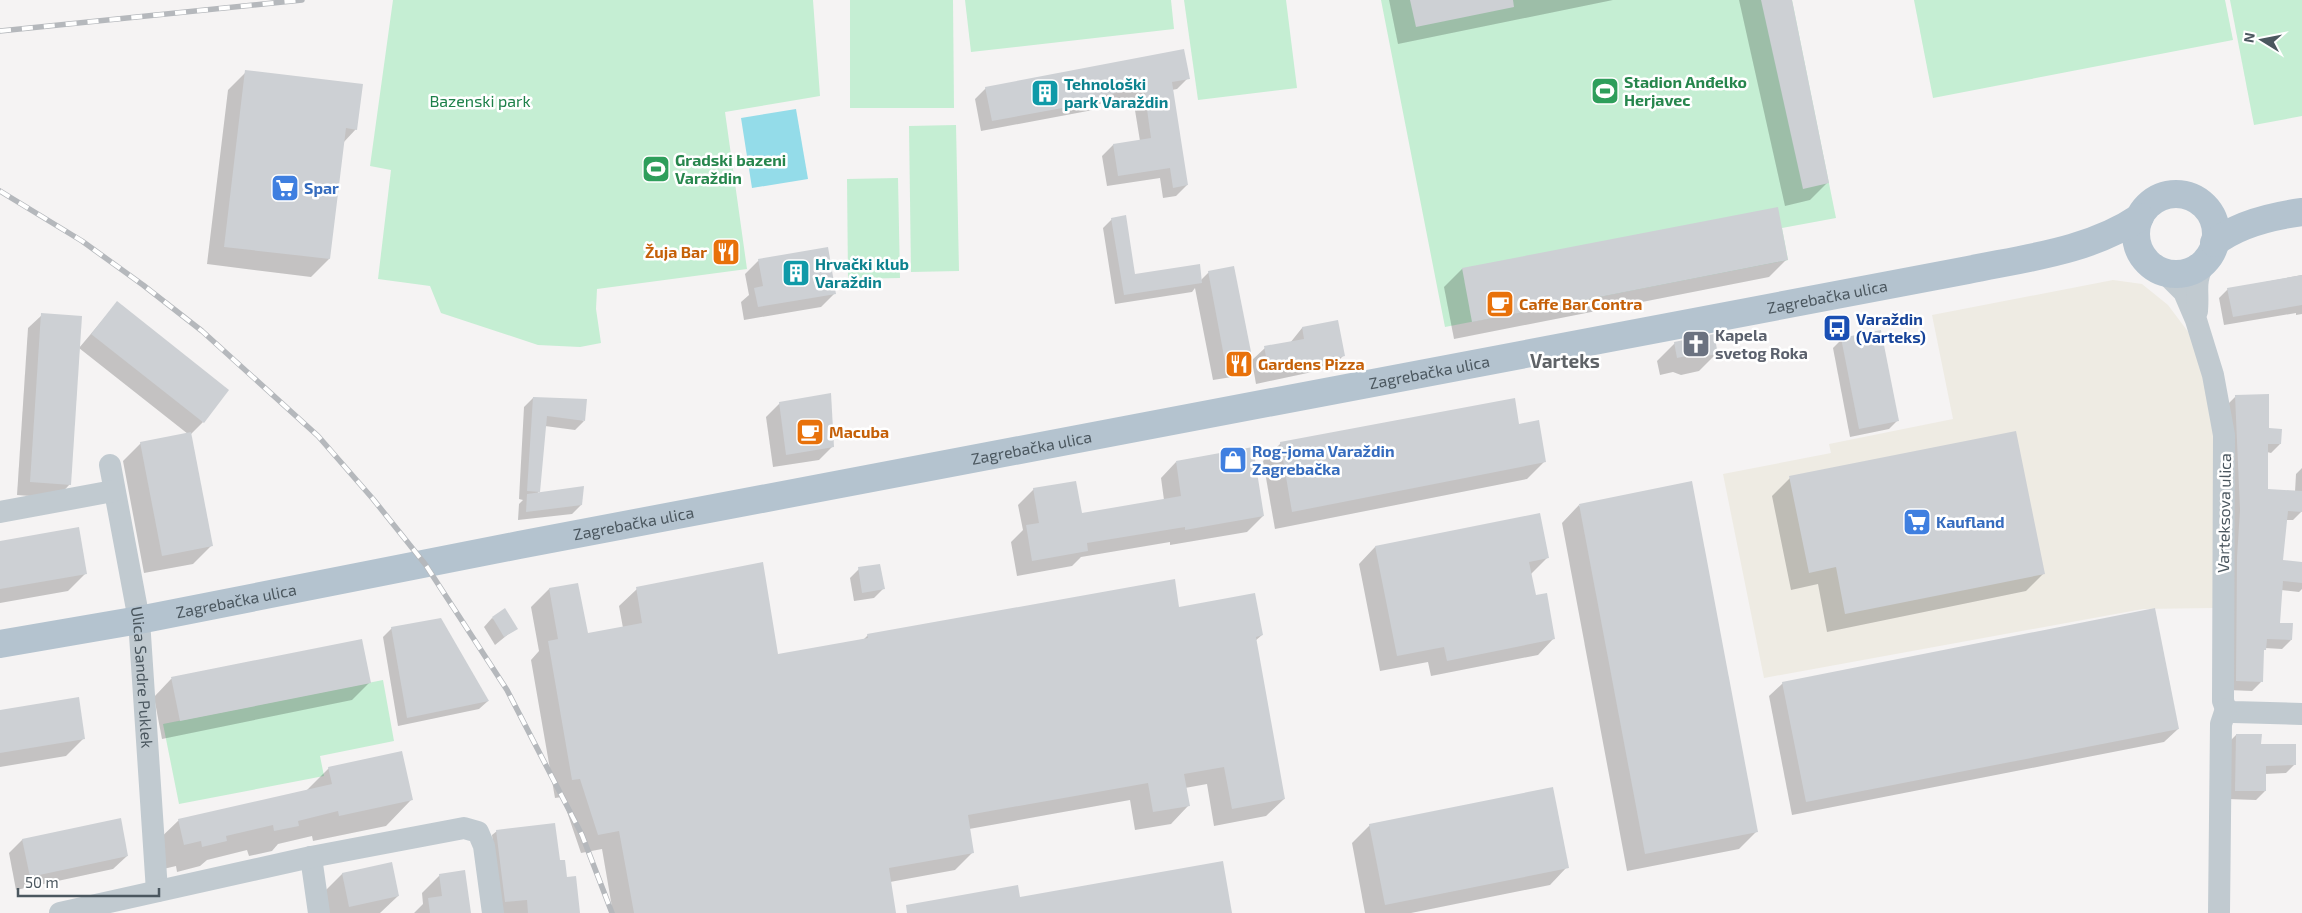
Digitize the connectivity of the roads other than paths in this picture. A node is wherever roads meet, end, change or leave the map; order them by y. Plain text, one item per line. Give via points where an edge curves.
1 (2200, 203) junction
2 (2297, 212) edge
3 (2140, 217) junction
4 (2064, 250) junction
5 (2210, 252) junction
6 (2154, 266) junction
7 (2196, 320) junction
8 (110, 465) dead end
9 (114, 492) junction
10 (0, 512) edge
11 (139, 620) junction
12 (0, 644) edge
13 (2226, 709) junction
14 (2302, 714) edge
15 (311, 857) junction
16 (158, 891) junction
17 (60, 913) edge
18 (319, 913) edge
19 (493, 913) edge
20 (2219, 913) edge

1 - 2 main road, Zagrebačka ulica via 2230,212
1 - 3 main road, Zagrebačka ulica via 2178,195 2166,196 2156,200
1 - 5 main road via 2213,221
2 - 5 main road, Zagrebačka ulica via 2236,229
3 - 4 main road, Zagrebačka ulica via 2123,228
3 - 6 main road via 2136,238
4 - 6 main road, Zagrebačka ulica via 2119,251
4 - 11 main road, Zagrebačka ulica
5 - 6 main road, Zagrebačka ulica via 2187,273
5 - 7 street, Varteksova ulica via 2198,276
6 - 7 street, Varteksova ulica via 2184,292
7 - 13 street, Varteksova ulica via 2213,375 2224,435 2222,689
8 - 9 street, Ulica Sandre Puklek
9 - 10 street
9 - 11 street, Ulica Sandre Puklek
11 - 12 main road, Zagrebačka ulica
11 - 16 street, Ulica Sandre Puklek
13 - 14 street via 2233,712
13 - 20 street, Varteksova ulica via 2220,724
15 - 16 street
15 - 18 street
15 - 19 street via 464,828 478,832 484,846
16 - 17 street

